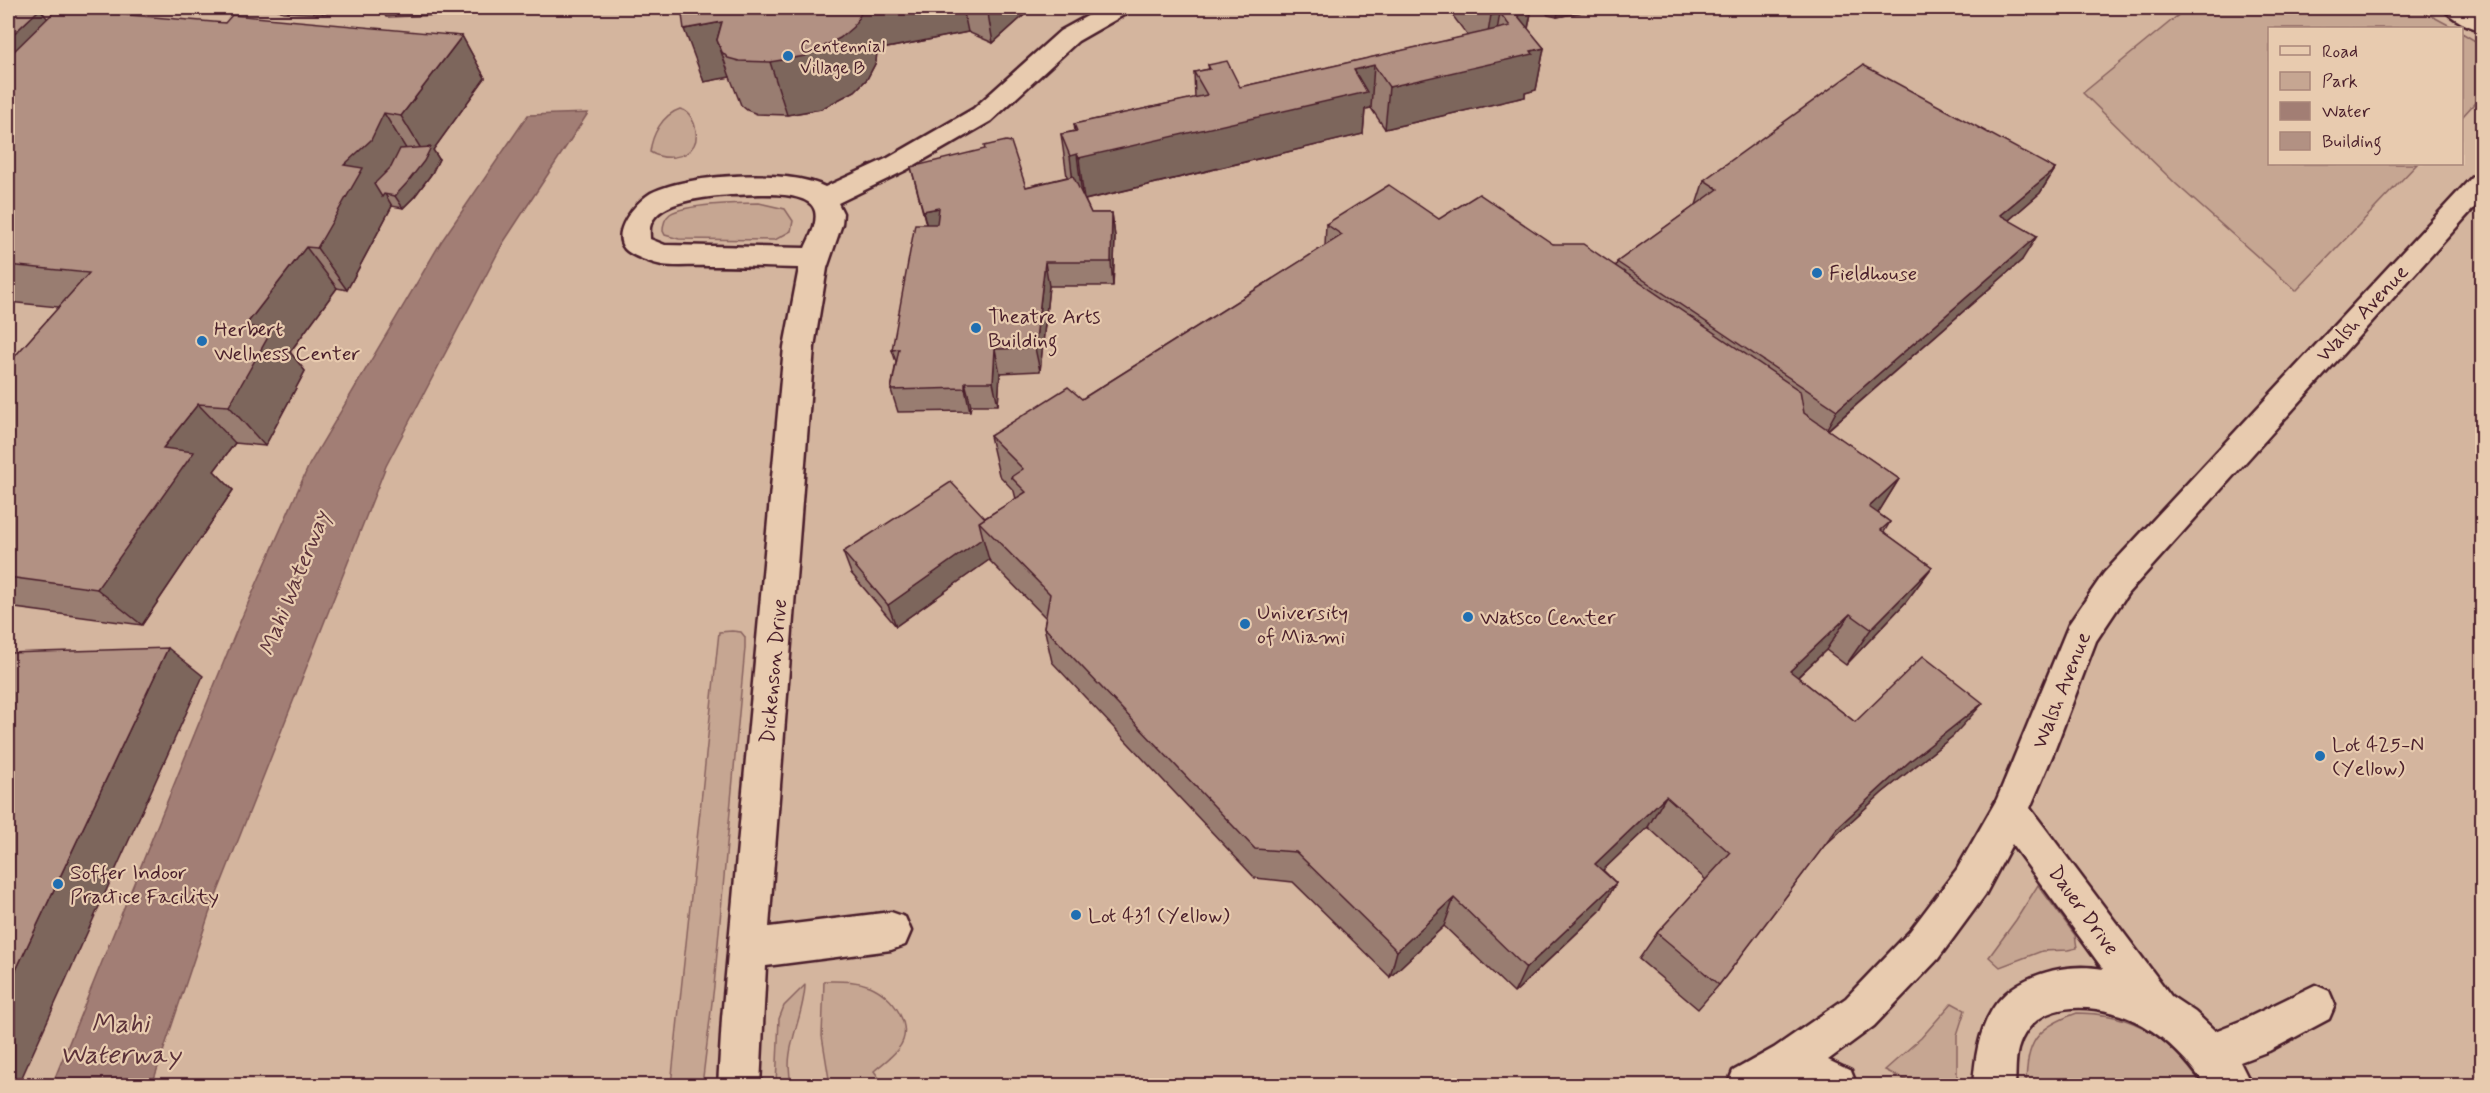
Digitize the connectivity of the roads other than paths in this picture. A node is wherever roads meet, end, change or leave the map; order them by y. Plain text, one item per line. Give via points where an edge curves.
1 (1119, 8) edge
2 (2455, 8) edge
3 (2482, 23) edge
4 (2482, 183) edge
5 (823, 199) junction
6 (816, 258) junction
7 (2010, 811) junction
8 (891, 932) dead end
9 (748, 950) junction
10 (2315, 1005) dead end
11 (2157, 1009) junction
12 (1790, 1063) junction
13 (2220, 1070) edge
14 (739, 1086) edge
15 (1748, 1086) edge
16 (1836, 1086) edge
17 (1994, 1086) edge

1 - 5 street via 1069,36 982,116 897,164
2 - 3 street
4 - 7 street, Walsh Avenue via 2116,583 2081,634
5 - 6 street, Dickenson Drive via 829,213
5 - 6 street via 807,189 784,186 691,190 650,206 634,233 636,244 662,255
6 - 9 street, Dickenson Drive via 796,373
7 - 11 street, Dauer Drive
7 - 12 street, Walsh Avenue via 1971,882 1924,945 1860,1012
8 - 9 street
9 - 14 street, Dickenson Drive
10 - 13 street via 2254,1036
11 - 13 street via 2185,1029
11 - 17 street via 2116,991 2075,986 2040,993 2013,1013 1996,1045
12 - 15 street, Walsh Avenue
12 - 16 street

